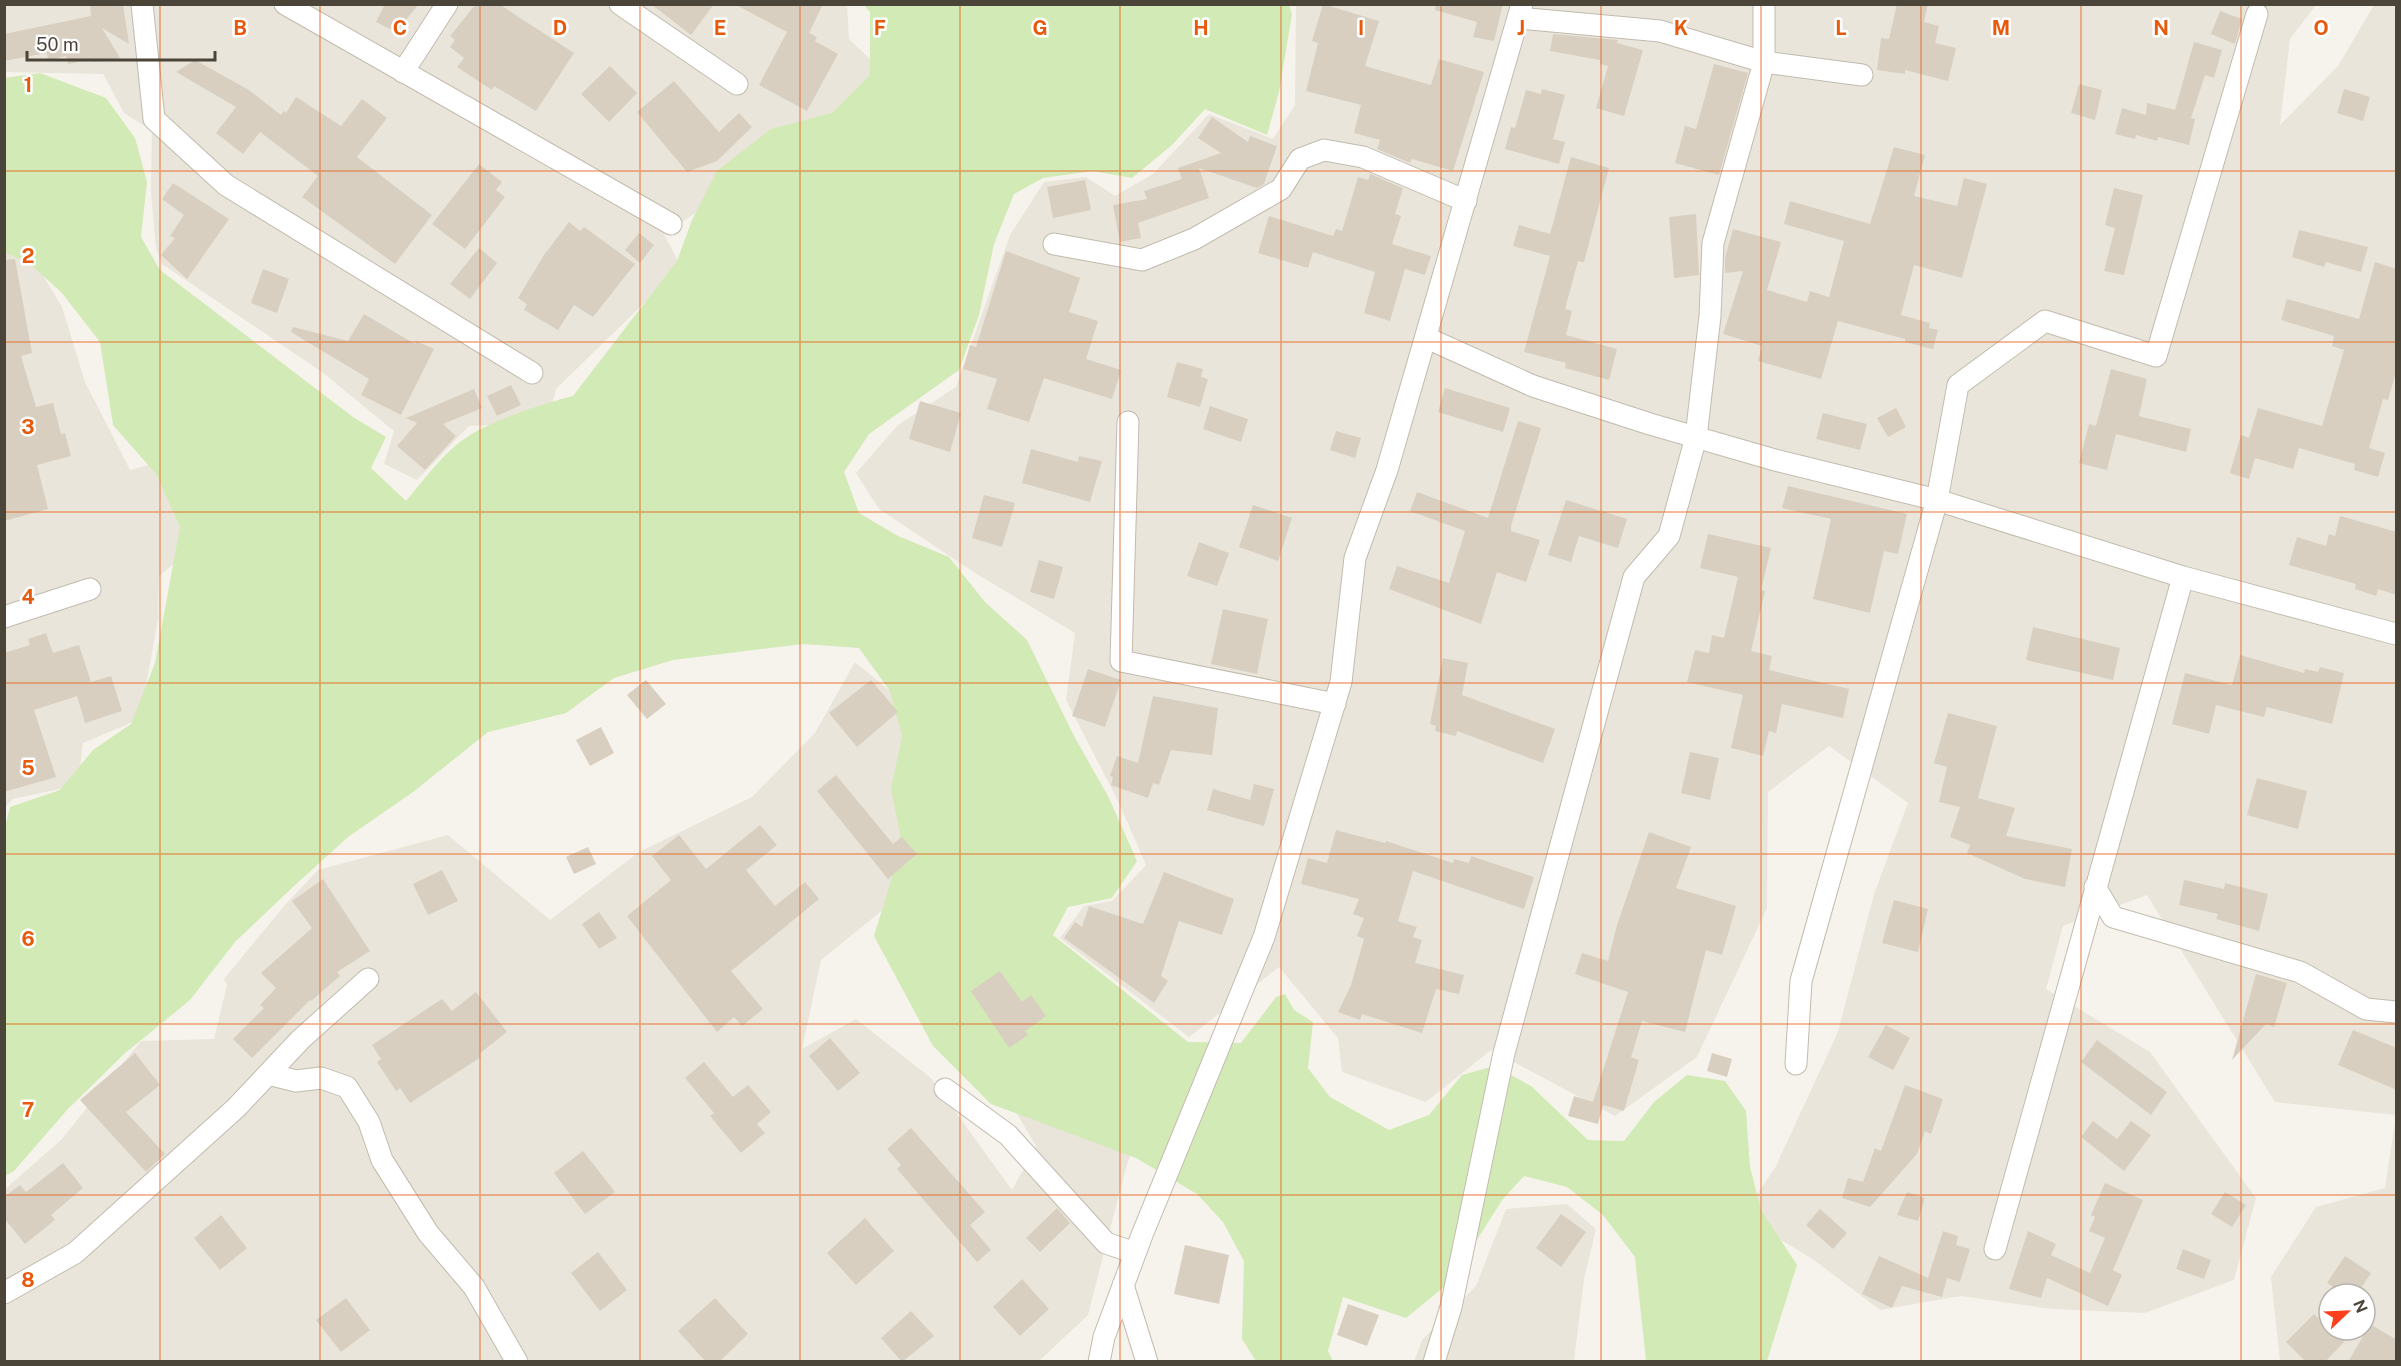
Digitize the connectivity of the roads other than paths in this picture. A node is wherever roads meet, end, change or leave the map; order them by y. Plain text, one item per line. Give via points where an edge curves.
1 (142, 4) edge
2 (285, 4) edge
3 (447, 4) edge
4 (621, 4) edge
5 (1764, 4) edge
6 (1520, 11) edge
7 (2257, 14) dead end
8 (1764, 62) junction
9 (403, 72) junction
10 (1862, 75) dead end
11 (737, 84) dead end
12 (1466, 201) junction
13 (671, 224) dead end
14 (1054, 244) dead end
15 (1427, 338) junction
16 (532, 373) dead end
17 (1128, 422) dead end
18 (1696, 437) junction
19 (1937, 500) junction
20 (2182, 577) junction
21 (90, 589) dead end
22 (4, 617) edge
23 (2397, 634) edge
24 (1335, 704) junction
25 (2095, 887) junction
26 (368, 979) dead end
27 (2397, 1012) edge
28 (1796, 1064) dead end
29 (268, 1074) junction
30 (945, 1089) dead end
31 (1995, 1250) dead end
32 (1135, 1253) junction
33 (1123, 1285) junction
34 (4, 1293) edge
35 (517, 1362) edge
36 (1099, 1362) edge
37 (1147, 1362) edge
38 (1434, 1362) edge

1 - 16 street via 154,119 226,185
2 - 9 street
3 - 9 street
4 - 11 street
5 - 8 street
6 - 8 street via 1659,31
6 - 12 street
7 - 19 street via 2156,356 2045,321 1958,385
8 - 10 street
8 - 18 street via 1713,243 1710,316
9 - 13 street
12 - 14 street via 1363,157 1324,150 1300,159 1281,189 1194,239 1142,260
12 - 15 street
15 - 18 street via 1533,386
15 - 24 street via 1387,470 1355,558
17 - 24 street via 1121,661
18 - 19 street
18 - 38 street via 1669,536 1634,577 1504,1053 1451,1307
19 - 20 street
19 - 28 street via 1801,981
20 - 23 street
20 - 25 street
21 - 22 street
24 - 32 street via 1264,937
25 - 27 street via 2113,917 2300,972 2366,1009
25 - 31 street
26 - 29 street
29 - 34 street via 236,1108 75,1253
29 - 35 street via 296,1081 321,1078 347,1087 369,1122 382,1160 428,1233 474,1287
30 - 32 street via 1008,1135 1106,1243
32 - 33 street
33 - 36 street
33 - 37 street

